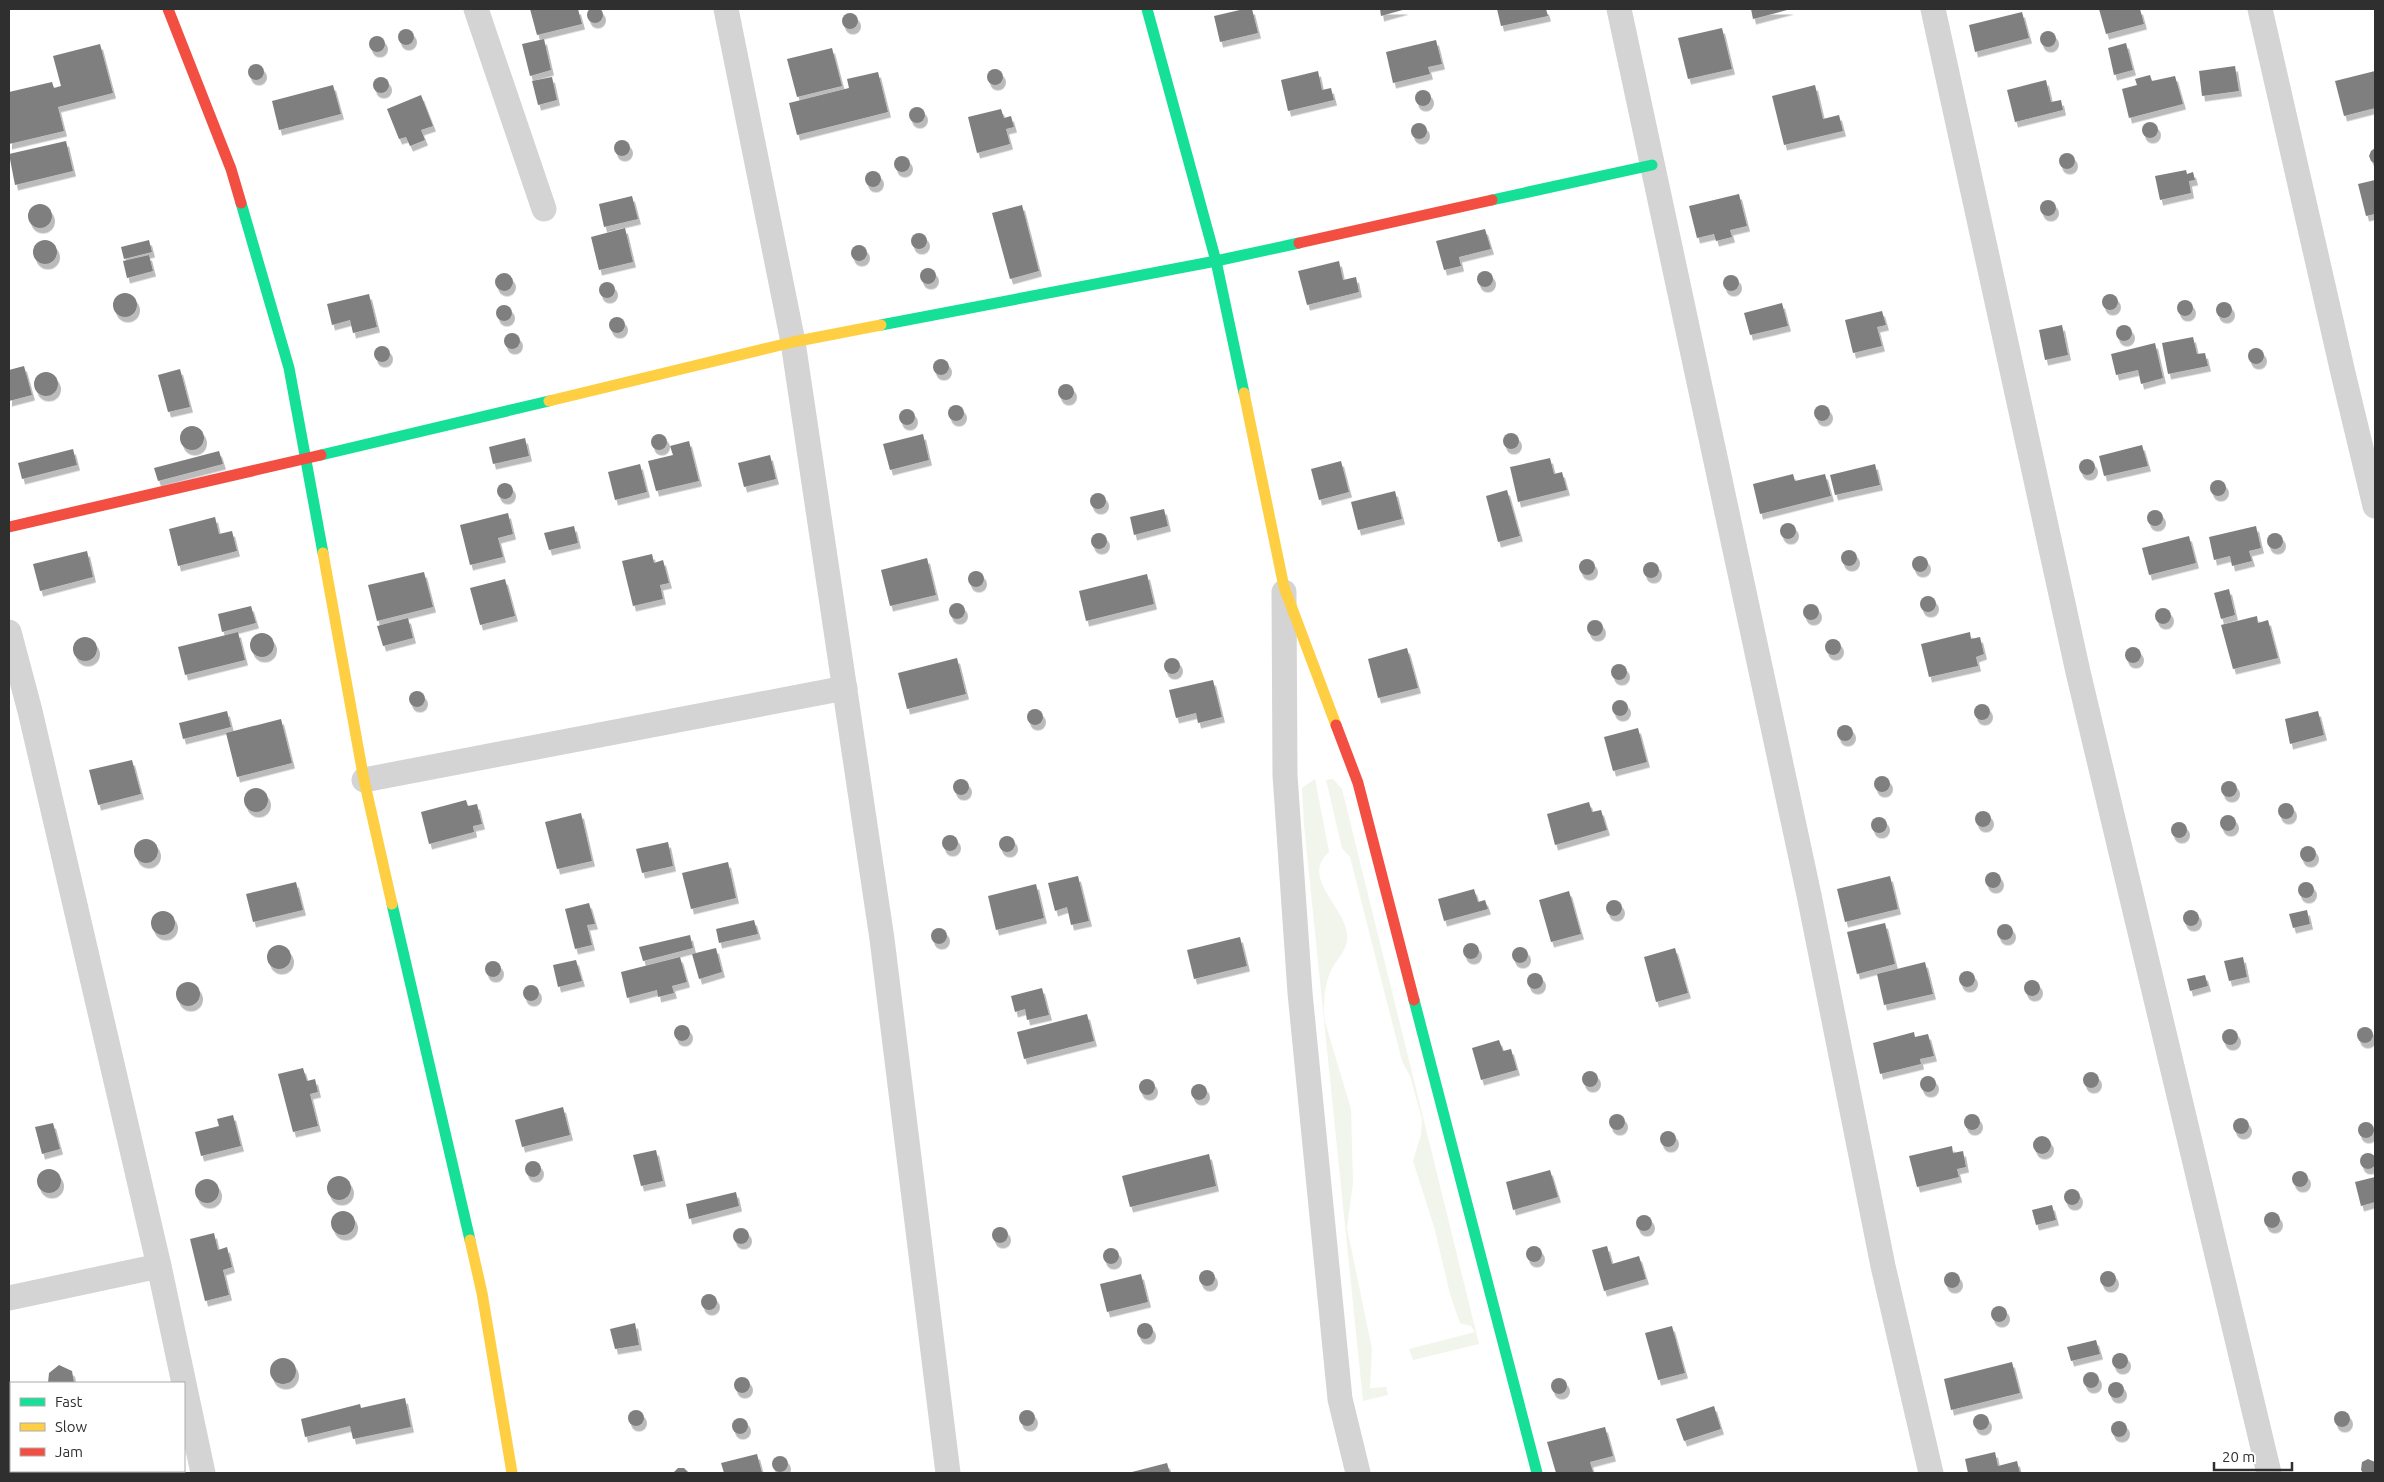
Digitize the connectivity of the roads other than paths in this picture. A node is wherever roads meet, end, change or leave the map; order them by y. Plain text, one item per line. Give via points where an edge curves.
1 (168, 9) edge
2 (476, 9) edge
3 (726, 9) edge
4 (1147, 9) edge
5 (1619, 9) edge
6 (1933, 9) edge
7 (2260, 9) edge
8 (1652, 165) junction
9 (544, 210) dead end
10 (1216, 261) junction
11 (794, 342) junction
12 (306, 458) junction
13 (2375, 506) edge
14 (9, 526) edge
15 (1284, 587) junction
16 (9, 632) edge
17 (845, 688) junction
18 (364, 780) junction
19 (159, 1266) junction
20 (9, 1298) edge
21 (184, 1382) edge
22 (185, 1388) edge
23 (203, 1473) edge
24 (512, 1473) edge
25 (948, 1473) edge
26 (1358, 1473) edge
27 (1537, 1473) edge
28 (1931, 1473) edge
29 (2269, 1473) edge

1 - 12 street via 231,169 289,368
2 - 9 street
3 - 11 street
4 - 10 street
5 - 8 street
6 - 29 street via 2078,672
7 - 13 street
8 - 10 street
8 - 28 street via 1809,895 1883,1266
10 - 11 street
10 - 15 street
11 - 12 street
11 - 17 street
12 - 14 street
12 - 18 street
15 - 26 street via 1285,775 1300,993 1340,1399
15 - 27 street via 1358,783
16 - 19 street
17 - 18 street
17 - 25 street via 882,939
18 - 24 street via 482,1293
19 - 20 street
19 - 21 street
22 - 23 street

